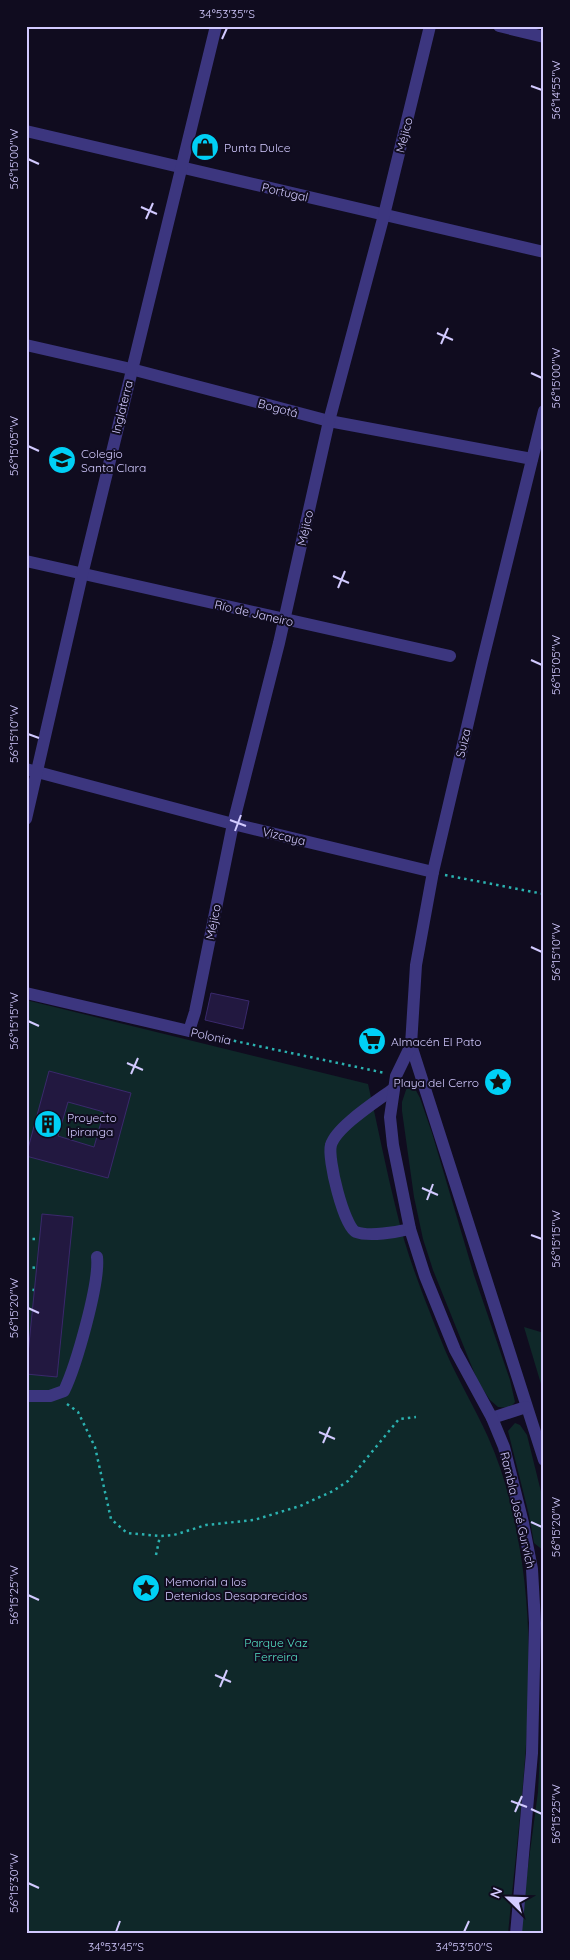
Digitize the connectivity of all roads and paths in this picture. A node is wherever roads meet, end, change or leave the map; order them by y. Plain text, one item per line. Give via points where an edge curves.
1 (216, 26) edge
2 (430, 26) edge
3 (499, 26) edge
4 (544, 37) edge
5 (26, 131) edge
6 (180, 168) junction
7 (384, 215) junction
8 (544, 252) edge
9 (26, 344) edge
10 (131, 369) junction
11 (544, 411) edge
12 (329, 421) junction
13 (532, 459) junction
14 (26, 561) edge
15 (82, 575) junction
16 (285, 620) junction
17 (450, 656) dead end
18 (32, 771) edge
19 (26, 819) edge
20 (233, 824) junction
21 (433, 872) junction
22 (544, 894) edge
23 (26, 993) edge
24 (189, 1031) junction
25 (411, 1044) junction
26 (396, 1076) junction
27 (392, 1089) junction
28 (410, 1229) junction
29 (26, 1239) edge
30 (39, 1239) dead end
31 (97, 1257) dead end
32 (26, 1266) edge
33 (36, 1268) dead end
34 (26, 1289) edge
35 (34, 1290) dead end
36 (26, 1316) edge
37 (32, 1316) dead end
38 (59, 1394) junction
39 (26, 1396) edge
40 (526, 1407) junction
41 (416, 1417) dead end
42 (492, 1418) junction
43 (544, 1460) edge
44 (160, 1536) junction
45 (156, 1555) dead end
46 (516, 1934) edge

1 - 6 street, Inglaterra
2 - 7 street, Méjico
3 - 4 street
5 - 6 street, Portugal
6 - 7 street, Portugal
6 - 10 street, Inglaterra
7 - 8 street, Portugal
7 - 12 street, Méjico
9 - 10 street, Bogotá
10 - 12 street, Bogotá
10 - 15 street, Inglaterra
11 - 13 street, Suiza
12 - 13 street, Bogotá
12 - 16 street, Méjico
13 - 21 street, Suiza
14 - 15 street, Río de Janeiro
15 - 16 street, Río de Janeiro
15 - 18 street, Inglaterra
16 - 17 street, Río de Janeiro
16 - 20 street, Méjico
18 - 19 street, Inglaterra
18 - 20 street, Vizcaya
20 - 21 street, Vizcaya
20 - 24 street, Méjico
21 - 22 path
21 - 25 street, Suiza via 416,965
23 - 24 street, Polonia
24 - 26 path, Polonia
25 - 26 street, Suiza
25 - 40 street
26 - 27 street, Rambla José Gurvich
27 - 28 street, Rambla José Gurvich via 392,1145
27 - 28 street via 337,1133 330,1146 332,1163 342,1207 351,1228 356,1232 384,1233
28 - 42 street, Rambla José Gurvich via 455,1350
29 - 30 path
31 - 38 street via 90,1306 70,1378 64,1392
32 - 33 path
34 - 35 path
36 - 37 path
38 - 39 street
38 - 44 path via 62,1401 78,1412 92,1441 111,1519 127,1533
40 - 42 street
40 - 43 street
41 - 44 path via 399,1419 348,1481 317,1498 254,1520 206,1524 174,1535
42 - 46 street, Rambla José Gurvich via 504,1447 532,1570 531,1784
44 - 45 path

